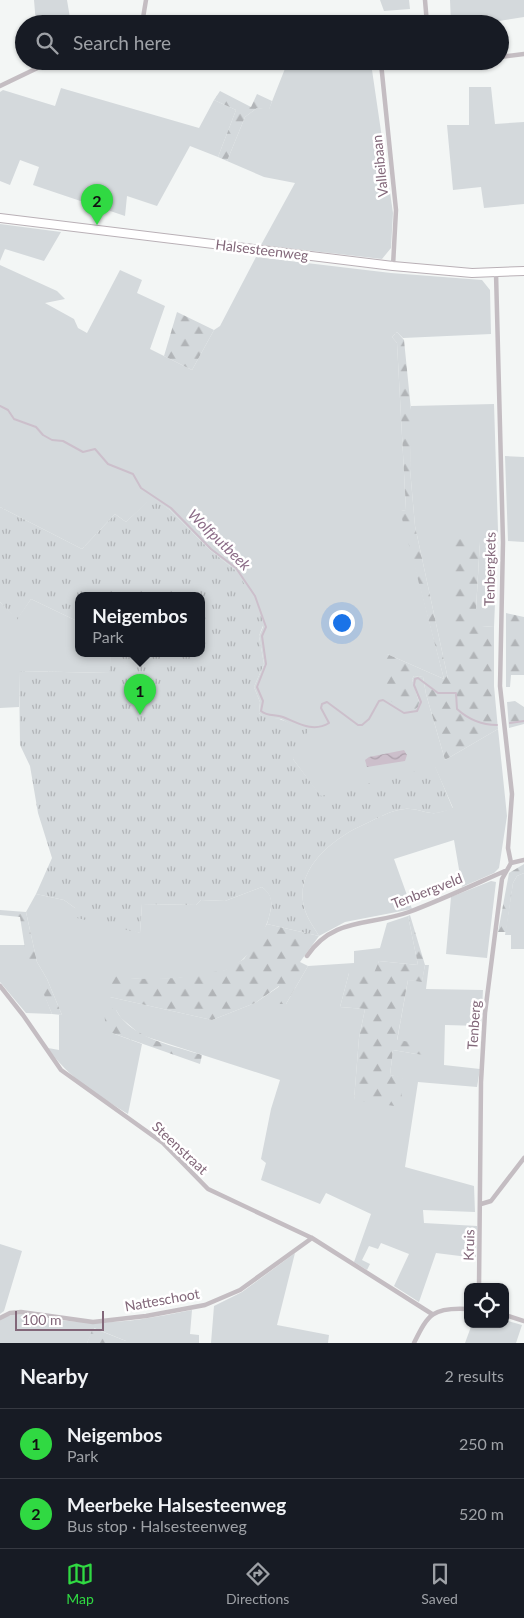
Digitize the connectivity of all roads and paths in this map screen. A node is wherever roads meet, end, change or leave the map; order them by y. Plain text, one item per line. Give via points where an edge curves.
1 (146, 0) edge
2 (426, 0) edge
3 (144, 15) edge
4 (427, 15) edge
5 (524, 54) edge
6 (509, 56) edge
7 (33, 70) edge
8 (382, 70) edge
9 (0, 86) edge
10 (0, 218) edge
11 (392, 266) junction
12 (524, 272) edge
13 (496, 273) junction
14 (524, 860) edge
15 (511, 864) junction
16 (505, 871) junction
17 (307, 956) dead end
18 (0, 986) edge
19 (524, 1158) edge
20 (482, 1204) junction
21 (312, 1238) junction
22 (479, 1283) edge
23 (464, 1309) edge
24 (432, 1314) junction
25 (509, 1317) edge
26 (0, 1318) edge
27 (524, 1321) edge
28 (414, 1343) edge

1 - 3 street
2 - 4 street
5 - 6 street
7 - 9 street
8 - 11 street, Valleibaan via 396,210
10 - 11 main road, Halsesteenweg
11 - 13 main road, Halsesteenweg
12 - 13 main road, Halsesteenweg
13 - 15 street, Tenbergkets via 503,542 500,686 512,794 508,848
14 - 15 street
15 - 16 street
16 - 17 street, Tenbergveld via 397,916 346,926 321,938
16 - 20 street, Tenberg via 485,1014 481,1082
18 - 21 street, Steenstraat via 66,1074 163,1143 208,1189
19 - 20 street via 490,1201
20 - 22 street, Kruis
21 - 24 street, Steenstraat
21 - 26 street, Natteschoot via 246,1286 205,1305 94,1322 21,1312
23 - 24 street
24 - 28 street
25 - 27 street

